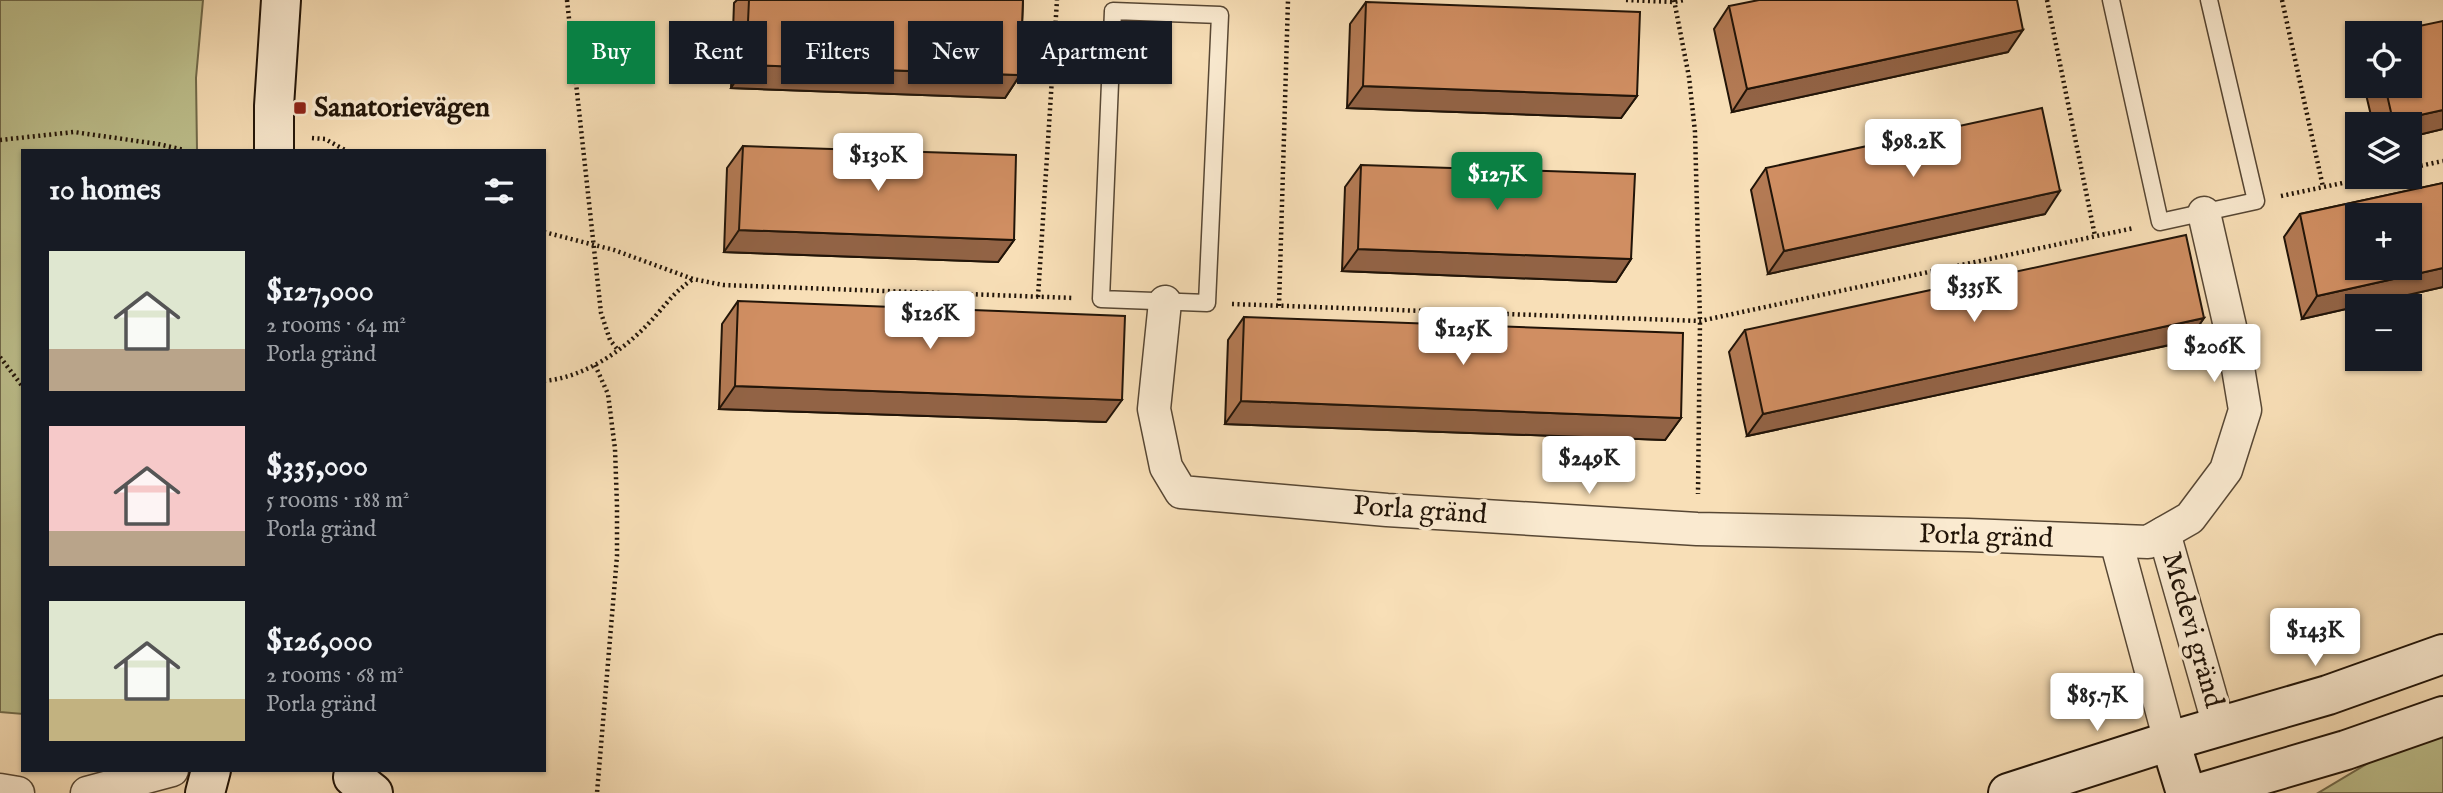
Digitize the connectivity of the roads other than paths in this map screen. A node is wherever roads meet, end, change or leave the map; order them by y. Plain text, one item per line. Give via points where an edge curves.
1 (281, 0) edge
2 (294, 0) edge
3 (2111, 0) edge
4 (2209, 0) edge
5 (306, 144) edge
6 (275, 149) edge
7 (2204, 213) junction
8 (1165, 302) junction
9 (2156, 538) junction
10 (2116, 541) junction
11 (2443, 654) edge
12 (2443, 716) edge
13 (2219, 726) junction
14 (2170, 741) junction
15 (165, 772) edge
16 (210, 772) edge
17 (2238, 788) edge
18 (0, 790) edge
19 (18, 793) edge
20 (86, 793) edge
21 (205, 793) edge
22 (2008, 793) edge
23 (2186, 793) edge
24 (2200, 793) edge

1 - 6 street
2 - 5 street
3 - 7 lane via 2160,222
4 - 7 lane via 2256,201
7 - 9 street, Medevi gränd via 2245,410 2226,470 2190,518
8 - 8 lane via 1101,299 1113,11 1220,16 1207,303
8 - 10 street, Porla gränd via 1154,409 1166,467 1181,492 1697,529
9 - 10 street, Porla gränd
9 - 13 street, Medevi gränd
10 - 14 street, Medevi gränd
11 - 13 street via 2328,695
12 - 17 street
13 - 14 street
13 - 17 street
14 - 22 street
14 - 23 street
15 - 20 street
16 - 21 street
17 - 24 street
18 - 19 street

